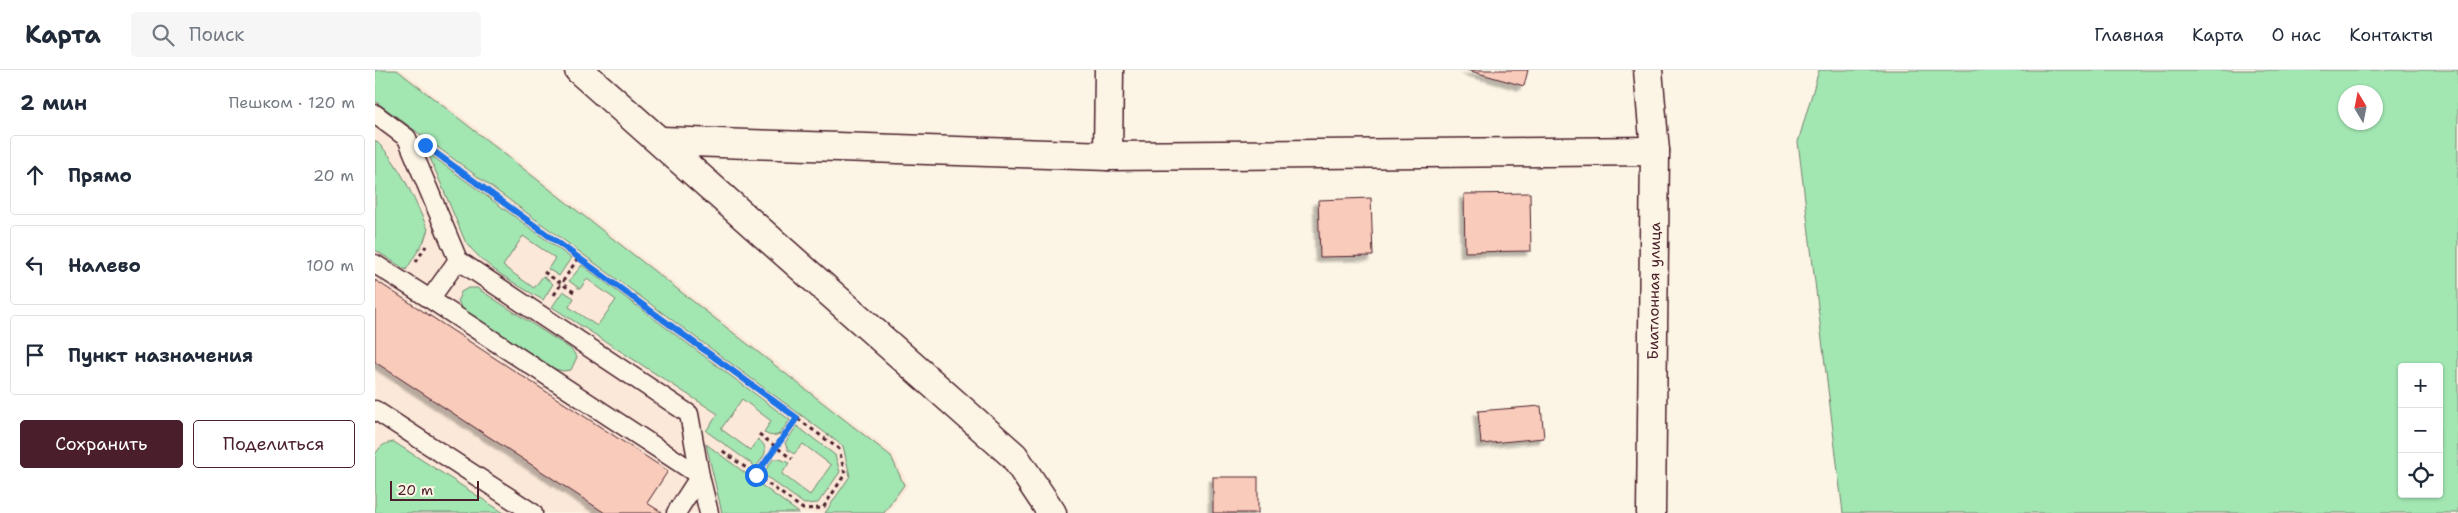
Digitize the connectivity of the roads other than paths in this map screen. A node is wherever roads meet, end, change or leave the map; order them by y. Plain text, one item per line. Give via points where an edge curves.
1 (579, 70) edge
2 (1109, 70) edge
3 (1649, 70) edge
4 (375, 114) edge
5 (661, 141) junction
6 (1655, 151) junction
7 (1109, 156) junction
8 (457, 260) junction
9 (375, 264) edge
10 (430, 299) junction
11 (377, 416) edge
12 (700, 476) junction
13 (533, 513) edge
14 (676, 513) edge
15 (709, 513) edge
16 (1052, 513) edge
17 (1651, 513) edge

1 - 5 street
2 - 7 street
3 - 6 street, Биатлонная улица
4 - 8 lane via 407,138
5 - 7 street
5 - 16 street via 1014,456
6 - 7 street
6 - 17 street, Биатлонная улица
8 - 10 lane
8 - 12 lane via 689,414
9 - 10 lane
10 - 12 lane
11 - 13 lane
12 - 14 lane
12 - 15 lane

